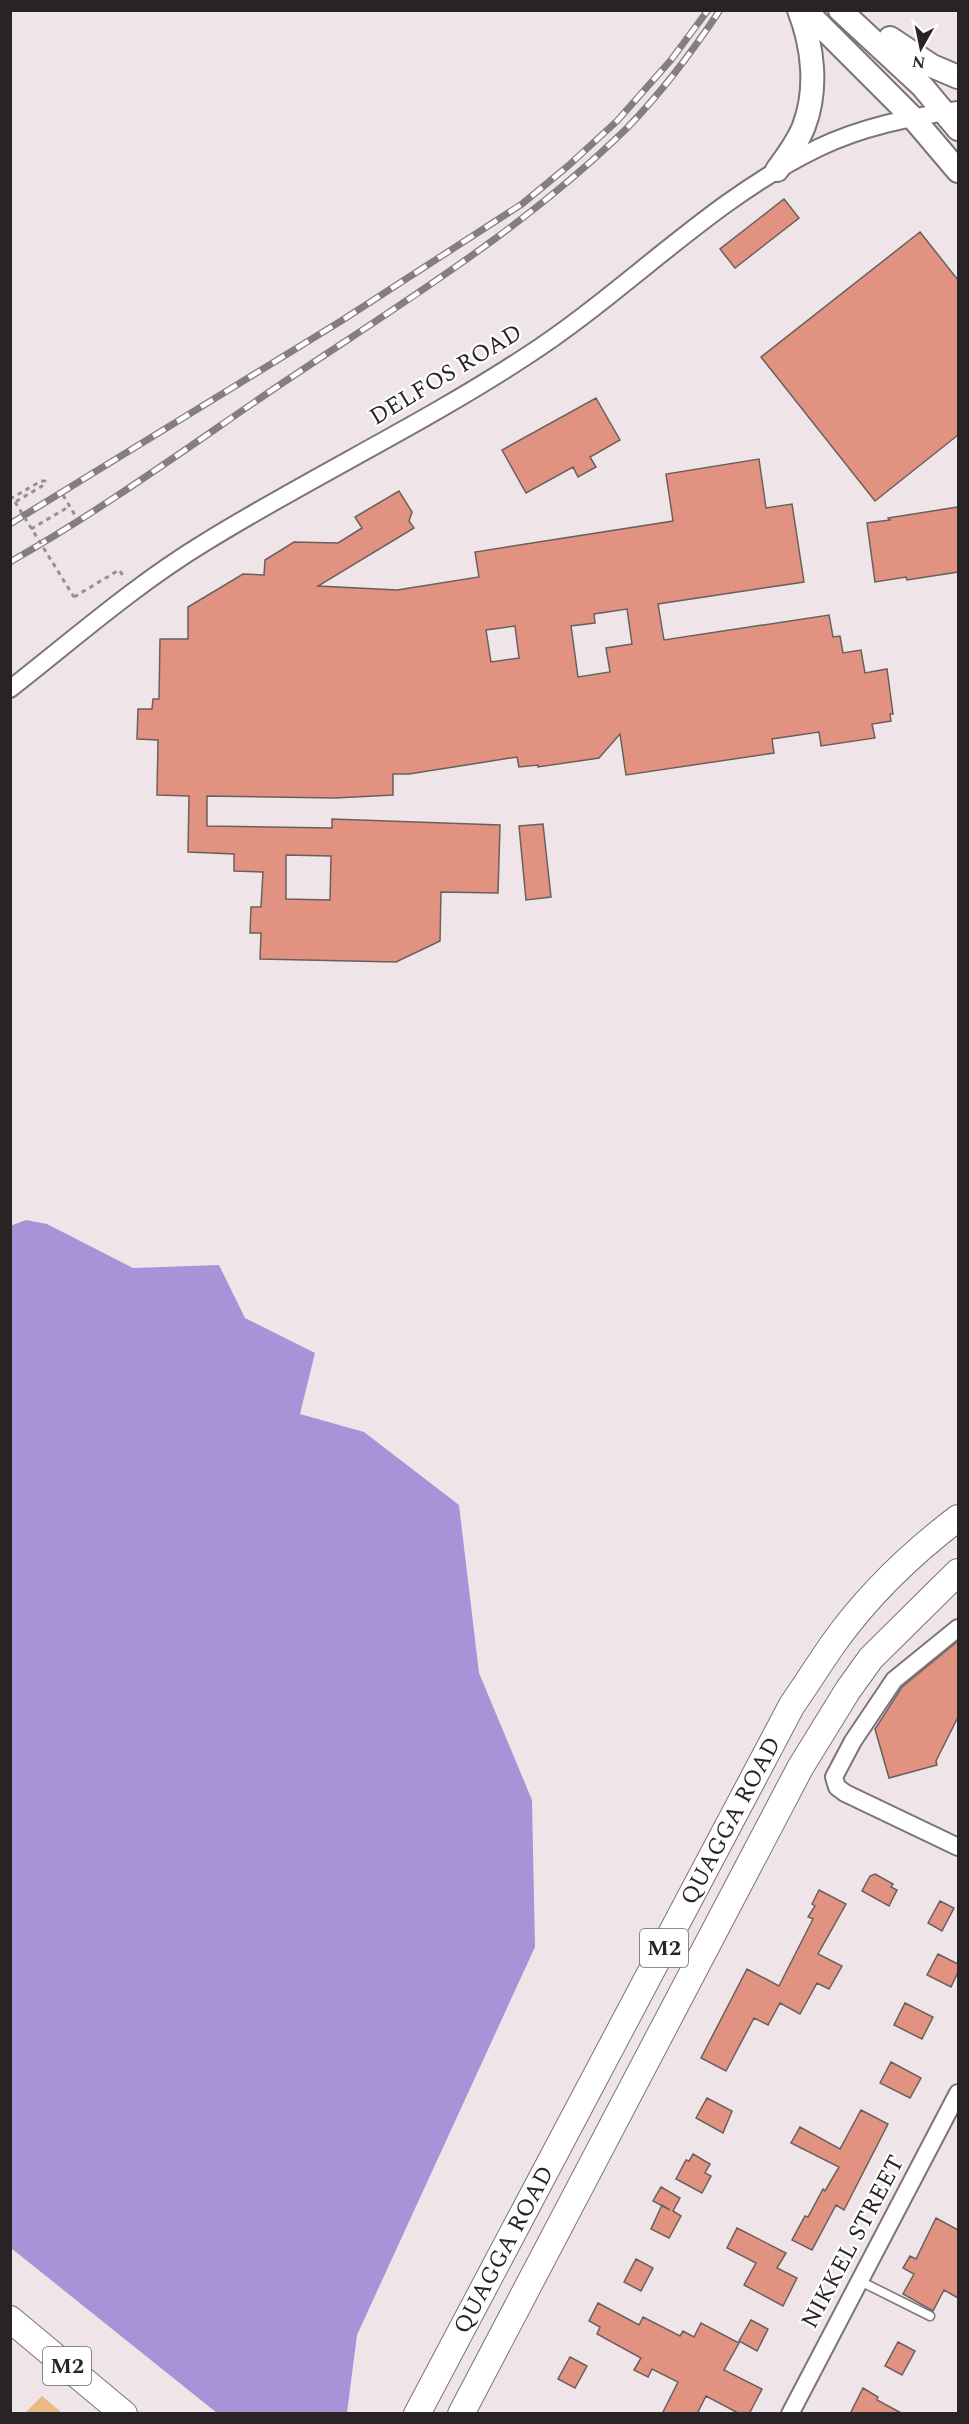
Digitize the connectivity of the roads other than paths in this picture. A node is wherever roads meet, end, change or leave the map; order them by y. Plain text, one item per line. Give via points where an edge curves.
1 (799, 10) edge
2 (805, 10) edge
3 (841, 11) edge
4 (958, 77) edge
5 (954, 117) edge
6 (913, 118) junction
7 (777, 170) junction
8 (958, 171) edge
9 (10, 689) edge
10 (958, 1518) edge
11 (958, 1572) edge
12 (958, 1628) edge
13 (958, 1847) edge
14 (958, 2092) edge
15 (860, 2281) junction
16 (930, 2316) dead end
17 (10, 2319) edge
18 (10, 2342) edge
19 (96, 2414) edge
20 (124, 2414) edge
21 (417, 2414) edge
22 (461, 2414) edge
23 (790, 2414) edge

1 - 7 main road via 812,59 811,98 804,125
2 - 6 main road
3 - 4 main road via 864,20 914,56
3 - 5 main road
5 - 6 street, DELFOS ROAD
6 - 7 street, DELFOS ROAD via 839,140
6 - 8 main road
7 - 9 street, DELFOS ROAD via 717,211 529,355 204,543 151,578
10 - 21 main road, QUAGGA ROAD / M2 via 909,1558 876,1594 834,1643 792,1705
11 - 22 main road, QUAGGA ROAD / M2 via 871,1658 800,1768
12 - 13 street via 894,1680 834,1777 837,1787 845,1793
14 - 15 street, NIKKEL STREET
15 - 16 lane
15 - 23 street, NIKKEL STREET
17 - 20 main road, M2
18 - 19 main road, M2

